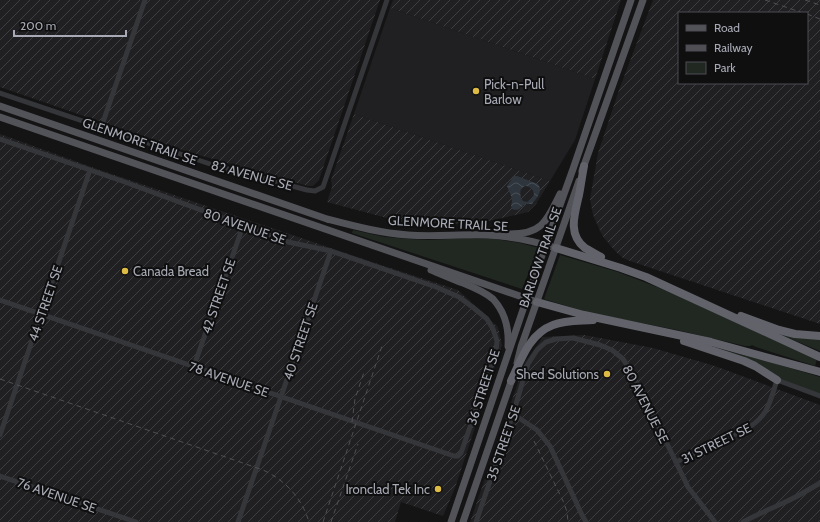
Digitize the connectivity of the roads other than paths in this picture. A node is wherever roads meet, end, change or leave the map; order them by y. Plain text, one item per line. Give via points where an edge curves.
1 (145, 0) edge
2 (387, 0) edge
3 (631, 0) edge
4 (643, 0) edge
5 (0, 93) edge
6 (0, 106) edge
7 (0, 117) edge
8 (101, 128) junction
9 (0, 139) edge
10 (584, 166) junction
11 (573, 169) junction
12 (90, 170) junction
13 (243, 226) junction
14 (488, 235) junction
15 (546, 245) junction
16 (556, 248) junction
17 (331, 251) junction
18 (398, 254) junction
19 (622, 268) junction
20 (668, 286) junction
21 (542, 287) junction
22 (528, 296) junction
23 (0, 300) edge
24 (537, 302) junction
25 (42, 314) junction
26 (486, 319) joint
27 (605, 320) junction
28 (645, 328) junction
29 (820, 336) edge
30 (820, 357) edge
31 (528, 364) joint
32 (504, 365) junction
33 (194, 366) junction
34 (820, 372) edge
35 (777, 380) junction
36 (512, 381) junction
37 (820, 396) edge
38 (280, 397) junction
39 (513, 414) junction
40 (0, 435) edge
41 (458, 456) joint
42 (676, 462) junction
43 (0, 476) edge
44 (820, 483) edge
45 (136, 522) edge
46 (238, 522) edge
47 (451, 522) edge
48 (463, 522) edge
49 (476, 522) edge
50 (586, 522) edge
51 (715, 522) edge
52 (744, 522) edge

1 - 8 street
2 - 8 street, 82 AVENUE SE via 323,187 315,191 224,168
3 - 11 main road, BARLOW TRAIL SE
4 - 10 main road, BARLOW TRAIL SE
5 - 8 street, 82 AVENUE SE
6 - 14 main road, GLENMORE TRAIL SE via 358,228 408,235
7 - 18 main road, GLENMORE TRAIL SE
9 - 12 street, 80 AVENUE SE
10 - 16 main road, BARLOW TRAIL SE
10 - 19 highway via 573,222 576,236 584,247
11 - 14 main road via 548,218 538,228 518,234
11 - 15 main road, BARLOW TRAIL SE
12 - 13 street, 80 AVENUE SE
12 - 25 street, 44 STREET SE
13 - 17 street, 80 AVENUE SE via 288,242
13 - 33 street, 42 STREET SE
14 - 15 main road, GLENMORE TRAIL SE
15 - 16 main road, GLENMORE TRAIL SE
15 - 22 main road, BARLOW TRAIL SE
16 - 19 highway, GLENMORE TRAIL SE
16 - 21 main road, BARLOW TRAIL SE
17 - 26 street, 80 AVENUE SE via 459,297
17 - 38 street, 40 STREET SE
18 - 22 main road, GLENMORE TRAIL SE via 445,270 490,280
18 - 32 main road via 492,298 500,307 507,323 509,337
19 - 20 highway, GLENMORE TRAIL SE
20 - 29 highway via 772,328 795,334
20 - 30 highway, GLENMORE TRAIL SE
21 - 22 main road
21 - 24 main road, BARLOW TRAIL SE
22 - 24 main road
22 - 32 main road, BARLOW TRAIL SE
23 - 25 street, 78 AVENUE SE
24 - 27 highway
24 - 36 main road, BARLOW TRAIL SE
25 - 33 street, 78 AVENUE SE
25 - 40 street, 44 STREET SE
26 - 41 street, 36 STREET SE via 494,329 496,352
27 - 28 highway
27 - 36 highway via 567,322 553,325 540,332 526,349
28 - 34 highway via 711,342
28 - 35 highway via 744,361
31 - 39 street, 35 STREET SE
31 - 42 street, 80 AVENUE SE via 537,350 546,342 556,339 573,338 612,350 629,368
32 - 47 main road, BARLOW TRAIL SE
33 - 38 street, 78 AVENUE SE
35 - 37 street
35 - 42 street, 31 STREET SE via 767,410 756,423
36 - 48 main road, BARLOW TRAIL SE
38 - 41 street, 78 AVENUE SE
38 - 46 street, 40 STREET SE
39 - 49 street, 35 STREET SE
39 - 50 street via 537,430 550,446
42 - 51 street, 80 AVENUE SE via 688,487
43 - 45 street, 76 AVENUE SE
44 - 52 street

